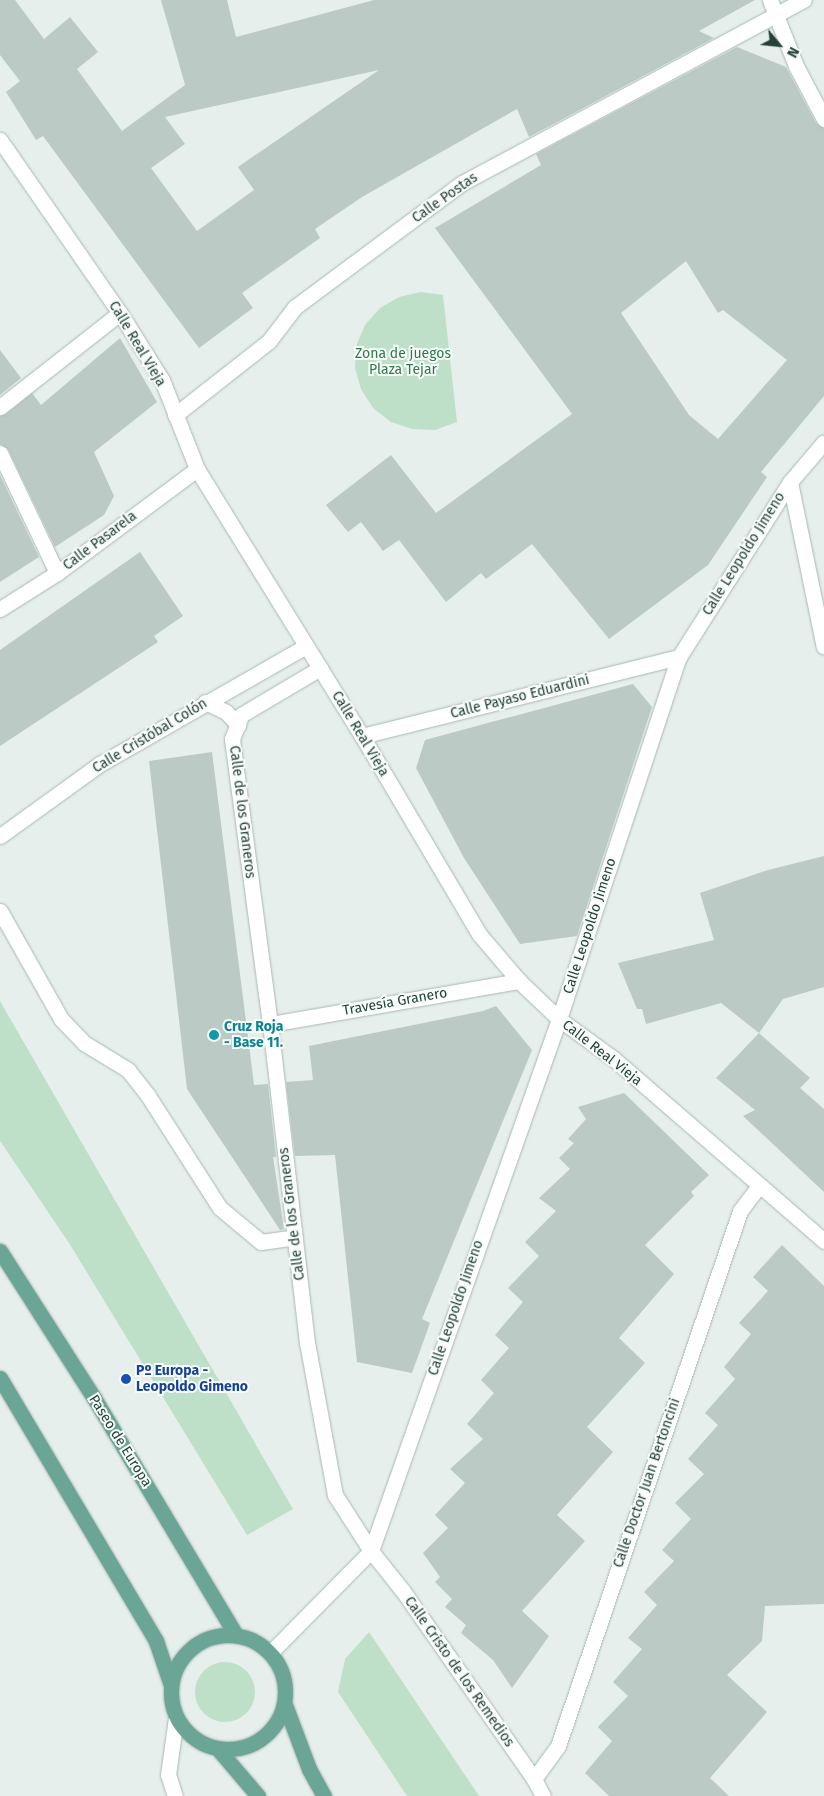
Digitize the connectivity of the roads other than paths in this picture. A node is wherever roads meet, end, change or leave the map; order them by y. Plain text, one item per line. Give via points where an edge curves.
1 (770, 0) edge
2 (804, 0) edge
3 (776, 15) junction
4 (824, 119) edge
5 (0, 140) edge
6 (120, 313) junction
7 (0, 407) edge
8 (175, 415) junction
9 (824, 442) edge
10 (0, 453) edge
11 (197, 469) junction
12 (790, 482) junction
13 (58, 573) junction
14 (0, 609) edge
15 (306, 646) junction
16 (824, 647) edge
17 (678, 657) junction
18 (320, 668) junction
19 (205, 702) junction
20 (238, 725) junction
21 (362, 736) junction
22 (0, 836) edge
23 (0, 911) edge
24 (519, 981) junction
25 (558, 1019) junction
26 (270, 1024) junction
27 (759, 1186) junction
28 (295, 1237) junction
29 (824, 1241) edge
30 (0, 1251) edge
31 (0, 1378) edge
32 (371, 1551) junction
33 (235, 1634) junction
34 (270, 1652) junction
35 (171, 1684) junction
36 (285, 1705) junction
37 (176, 1718) junction
38 (218, 1749) junction
39 (534, 1779) junction
40 (174, 1796) edge
41 (258, 1796) edge
42 (324, 1796) edge
43 (543, 1796) edge

1 - 3 street
2 - 3 street, Calle Postas
3 - 4 street via 796,66
3 - 8 street, Calle Postas via 462,183 295,308 269,341
5 - 6 street, Calle Real Vieja
6 - 7 street
6 - 8 street, Calle Real Vieja via 162,380
8 - 11 street, Calle Real Vieja
9 - 12 street, Calle Leopoldo Jimeno
10 - 13 street
11 - 13 street, Calle Pasarela
11 - 15 street, Calle Real Vieja
12 - 16 street
12 - 17 street, Calle Leopoldo Jimeno
13 - 14 street, Calle Pasarela
15 - 18 street, Calle Real Vieja
15 - 19 street, Calle Cristóbal Colón
17 - 21 street, Calle Payaso Eduardini
17 - 25 street, Calle Leopoldo Jimeno
18 - 20 street, Calle de los Graneros via 241,715
18 - 21 street, Calle Real Vieja
19 - 20 street, Calle de los Graneros via 226,712
19 - 22 street, Calle Cristóbal Colón via 100,764
20 - 26 street, Calle de los Graneros via 232,739
21 - 24 street, Calle Real Vieja via 479,934
23 - 28 street via 61,1019 84,1043 128,1070 220,1208 261,1242
24 - 25 street, Calle Real Vieja
24 - 26 street, Travesía Granero
25 - 27 street, Calle Real Vieja via 614,1059
25 - 32 street, Calle Leopoldo Jimeno
26 - 28 street, Calle de los Graneros
27 - 29 street, Calle Real Vieja
27 - 39 street, Calle Doctor Juan Bertoncini via 740,1211 558,1746
28 - 32 street, Calle de los Graneros via 307,1343 335,1495
30 - 33 main road, Paseo de Europa via 119,1439
31 - 35 main road via 156,1641
32 - 34 street
32 - 39 street, Calle Cristo de los Remedios via 402,1590
33 - 34 main road via 254,1640
33 - 35 main road via 212,1636 192,1646 178,1663
34 - 36 main road via 284,1677
35 - 37 main road via 171,1702
36 - 38 main road via 276,1725 260,1740 240,1748
36 - 42 main road via 309,1769
37 - 38 main road via 194,1738
37 - 40 street via 168,1775
38 - 41 main road
39 - 43 street, Calle Cristo de los Remedios

